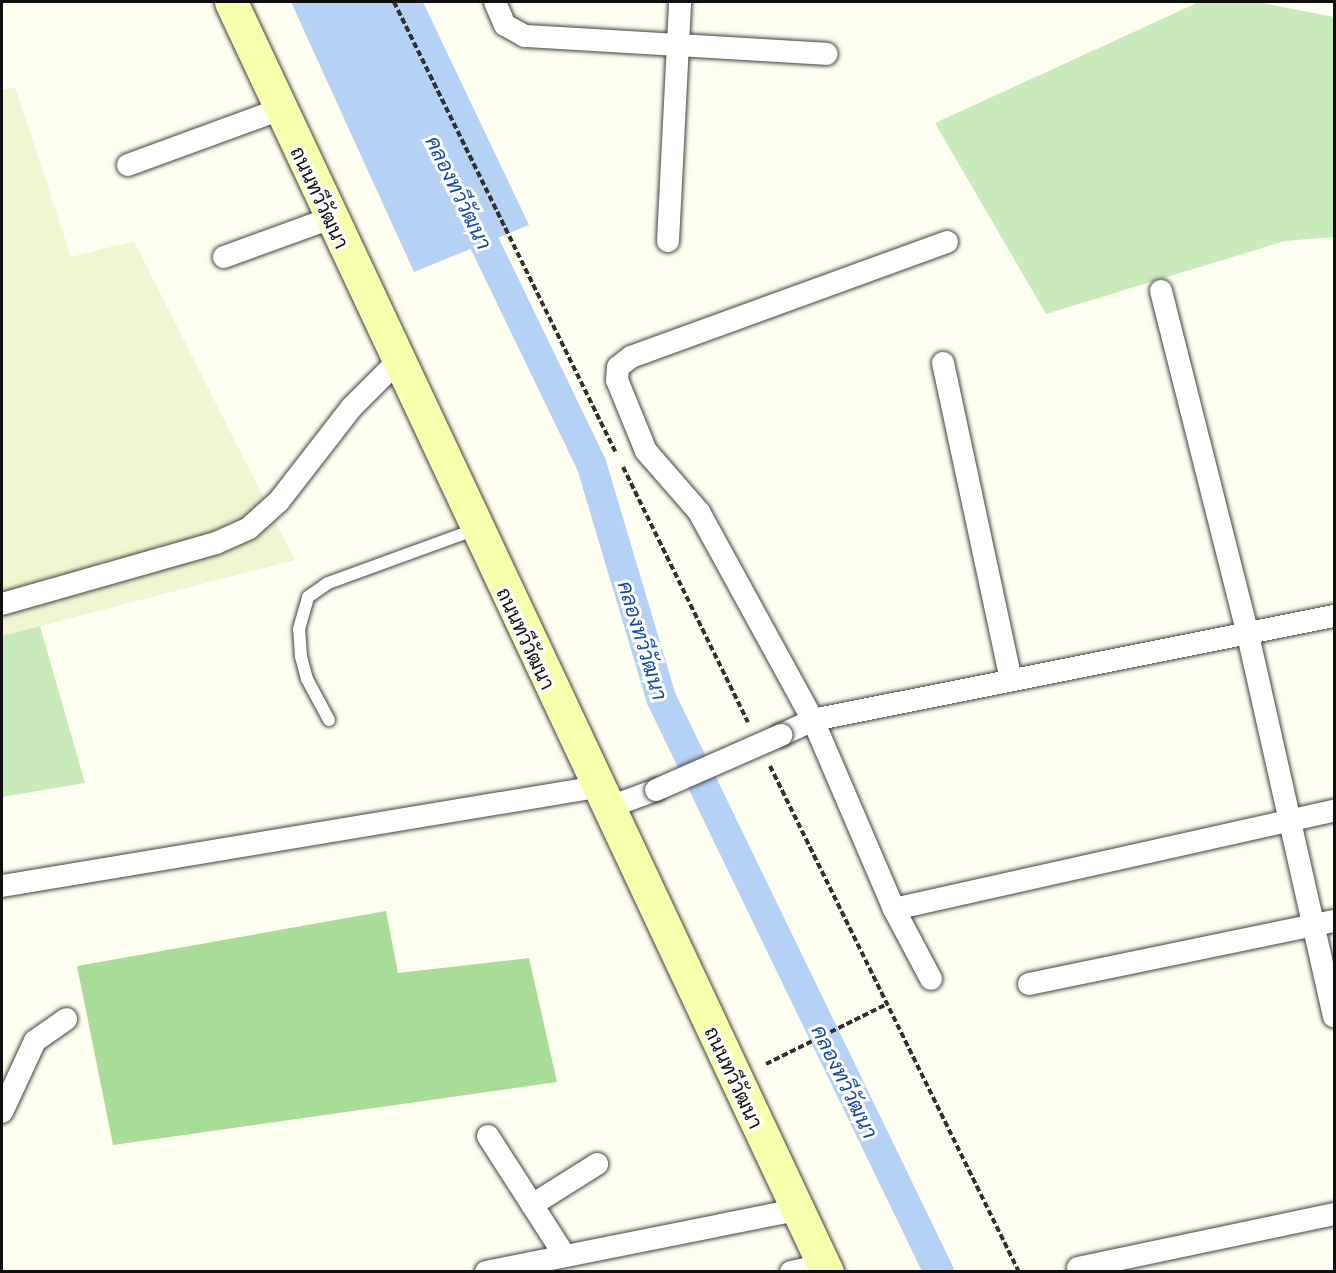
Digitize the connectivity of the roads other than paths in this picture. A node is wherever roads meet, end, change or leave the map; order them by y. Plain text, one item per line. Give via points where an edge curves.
1 (231, 2) edge
2 (495, 2) edge
3 (680, 2) edge
4 (677, 47) junction
5 (825, 54) dead end
6 (281, 109) junction
7 (128, 165) dead end
8 (331, 218) junction
9 (668, 241) dead end
10 (947, 242) dead end
11 (224, 257) dead end
12 (1161, 291) dead end
13 (397, 362) junction
14 (943, 363) dead end
15 (476, 529) junction
16 (2, 604) edge
17 (1335, 616) edge
18 (1248, 635) junction
19 (1011, 680) junction
20 (329, 720) dead end
21 (813, 720) junction
22 (602, 797) junction
23 (1335, 811) edge
24 (1290, 820) junction
25 (2, 886) edge
26 (894, 909) junction
27 (1335, 921) edge
28 (1312, 926) junction
29 (931, 979) dead end
30 (1029, 984) dead end
31 (1335, 1016) edge
32 (66, 1019) dead end
33 (2, 1112) edge
34 (488, 1137) dead end
35 (597, 1164) dead end
36 (532, 1205) junction
37 (798, 1210) junction
38 (1335, 1214) edge
39 (565, 1256) junction
40 (825, 1268) edge
41 (1078, 1268) dead end
42 (486, 1272) edge
43 (791, 1272) edge

1 - 6 main road, ถนนทวีวัฒนา
2 - 4 street via 505,26 525,36
3 - 4 street
4 - 5 street
4 - 9 street
6 - 7 street
6 - 8 main road, ถนนทวีวัฒนา
8 - 11 street
8 - 13 main road, ถนนทวีวัฒนา
10 - 21 street via 653,349 618,367 617,380 646,451 699,512
12 - 18 street
13 - 15 main road, ถนนทวีวัฒนา
13 - 16 street via 352,407 279,501 249,528 216,543
14 - 19 street
15 - 20 lane via 328,583 308,597 298,630 301,656 307,679
15 - 22 main road, ถนนทวีวัฒนา
17 - 18 street
18 - 19 street
18 - 24 street
19 - 21 street
21 - 22 street, bridge via 656,790
21 - 26 street
22 - 25 street
22 - 37 main road, ถนนทวีวัฒนา
23 - 24 street
24 - 26 street
24 - 28 street
26 - 29 street
27 - 28 street
28 - 30 street
28 - 31 street
32 - 33 street via 35,1041
34 - 36 street
35 - 36 street
36 - 39 street
37 - 39 street
37 - 40 main road, ถนนทวีวัฒนา
38 - 41 street
39 - 42 street
40 - 43 street

